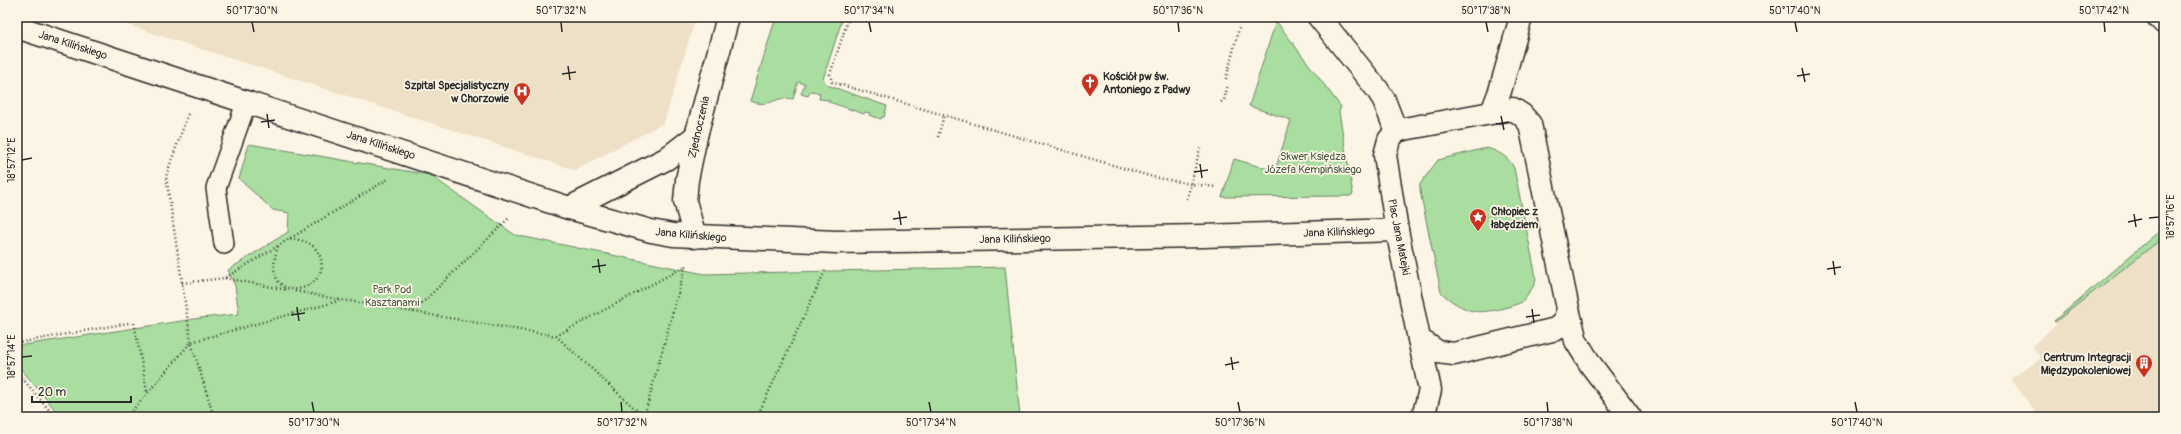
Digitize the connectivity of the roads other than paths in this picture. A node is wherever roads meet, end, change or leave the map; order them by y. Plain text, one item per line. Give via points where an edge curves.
1 (728, 17) edge
2 (1319, 17) edge
3 (1521, 17) edge
4 (2158, 17) edge
5 (2164, 23) edge
6 (17, 27) edge
7 (247, 101) junction
8 (1492, 112) junction
9 (1396, 131) junction
10 (696, 136) junction
11 (569, 208) junction
12 (1397, 230) junction
13 (695, 237) junction
14 (224, 244) dead end
15 (1568, 309) junction
16 (1419, 339) junction
17 (1423, 417) edge
18 (1630, 417) edge

1 - 10 street, Zjednoczenia
2 - 9 street via 1377,89
3 - 8 street
4 - 5 street
6 - 7 street, Jana Kilińskiego
7 - 11 street, Jana Kilińskiego
7 - 14 lane via 216,188
8 - 9 street
8 - 15 street via 1512,109 1522,114 1530,124
9 - 12 street, Plac Jana Matejki via 1389,140 1385,155
10 - 11 street via 666,159
10 - 13 street, Zjednoczenia via 685,193
11 - 13 street, Jana Kilińskiego via 651,231
12 - 13 street, Jana Kilińskiego via 836,242
12 - 16 street, Plac Jana Matejki
15 - 16 street via 1564,322 1556,329 1454,354 1438,352
15 - 18 street via 1576,341
16 - 17 street, Plac Jana Matejki via 1430,390

